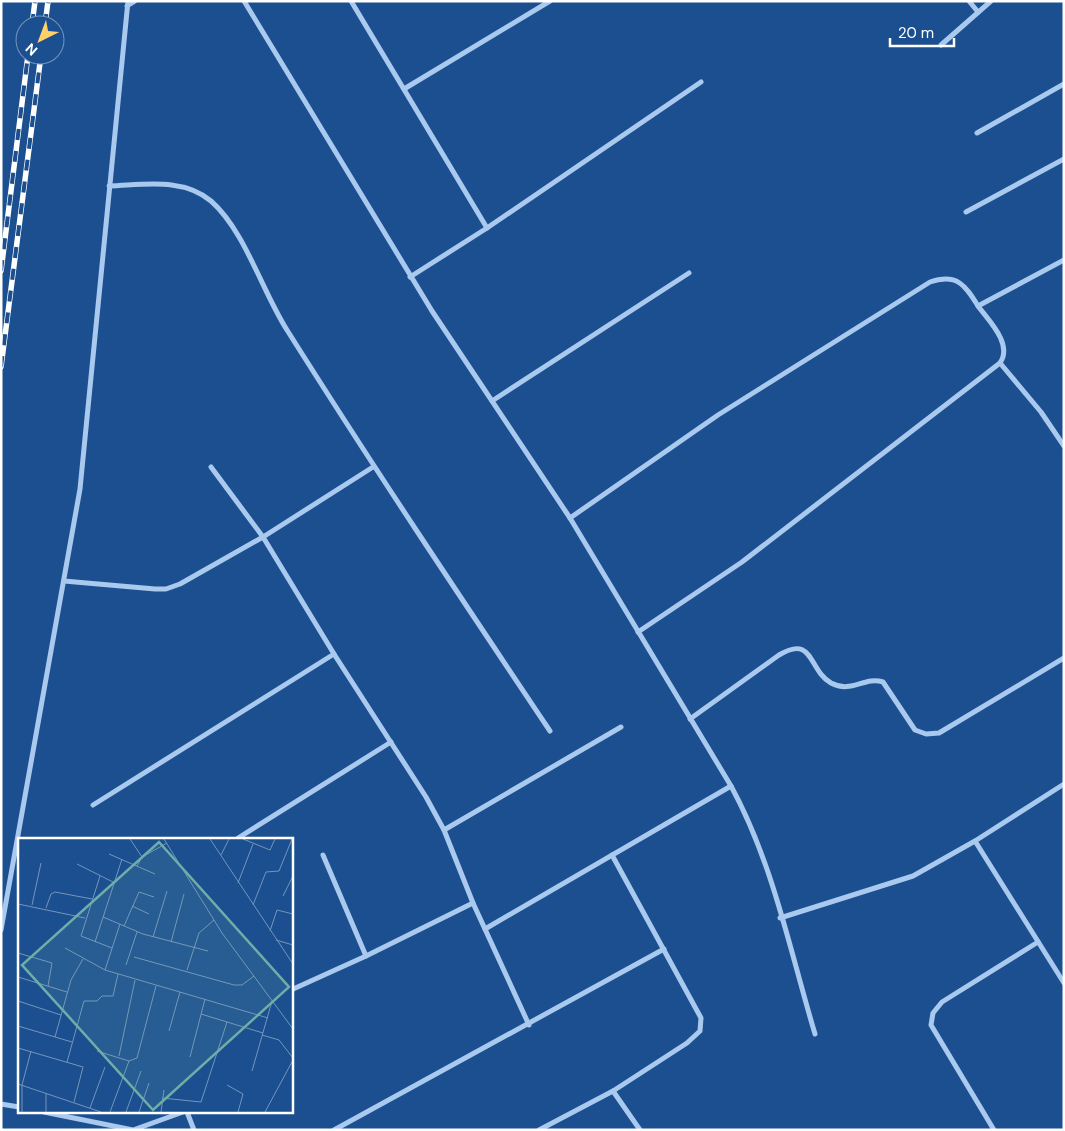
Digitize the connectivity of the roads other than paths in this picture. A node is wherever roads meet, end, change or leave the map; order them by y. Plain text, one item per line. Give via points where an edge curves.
1 (135, 1) edge
2 (244, 1) edge
3 (351, 1) edge
4 (550, 1) edge
5 (969, 1) edge
6 (991, 1) edge
7 (128, 4) edge
8 (978, 12) junction
9 (941, 44) dead end
10 (701, 82) dead end
11 (1064, 84) edge
12 (404, 89) junction
13 (977, 133) dead end
14 (1064, 159) edge
15 (109, 186) junction
16 (966, 212) dead end
17 (487, 228) junction
18 (1064, 260) edge
19 (689, 273) dead end
20 (410, 276) junction
21 (978, 306) junction
22 (1000, 363) junction
23 (492, 401) junction
24 (1064, 446) edge
25 (374, 467) junction
26 (210, 468) dead end
27 (570, 518) junction
28 (263, 537) junction
29 (64, 581) junction
30 (638, 632) junction
31 (334, 654) junction
32 (1064, 658) edge
33 (690, 719) junction
34 (621, 727) dead end
35 (550, 731) dead end
36 (391, 742) junction
37 (1064, 784) edge
38 (730, 786) junction
39 (93, 805) dead end
40 (444, 830) junction
41 (238, 838) edge
42 (975, 841) junction
43 (323, 855) dead end
44 (612, 855) junction
45 (473, 903) junction
46 (780, 918) junction
47 (485, 928) junction
48 (1, 930) edge
49 (1038, 942) junction
50 (664, 950) junction
51 (366, 956) junction
52 (1064, 984) edge
53 (292, 990) edge
54 (529, 1025) junction
55 (815, 1034) dead end
56 (613, 1091) junction
57 (1, 1104) edge
58 (18, 1107) edge
59 (54, 1114) edge
60 (179, 1114) edge
61 (186, 1114) edge
62 (345, 1123) junction
63 (133, 1130) edge
64 (194, 1130) edge
65 (334, 1130) edge
66 (348, 1130) edge
67 (539, 1130) edge
68 (640, 1130) edge
69 (994, 1130) edge

1 - 7 street
2 - 20 street
3 - 12 street
4 - 12 street
5 - 8 street
6 - 8 street
7 - 15 street
8 - 9 street
10 - 17 street
11 - 13 street
12 - 17 street
14 - 16 street
15 - 25 street via 165,184 195,190 230,221 285,327
15 - 29 street via 80,489
17 - 20 street
18 - 21 street
19 - 23 street
20 - 23 street
21 - 22 street via 1004,346 1004,357
21 - 27 street via 965,286 951,279 930,282 718,414
22 - 24 street via 1041,412
22 - 30 street via 742,562
23 - 27 street
25 - 28 street
25 - 35 street
26 - 28 street
27 - 30 street
28 - 29 street via 166,589
28 - 31 street
29 - 48 street
30 - 33 street
31 - 36 street
31 - 39 street
32 - 33 street via 939,733 926,734 912,727 883,682 875,680 840,687 824,678 808,654 795,648 779,655
33 - 38 street
34 - 40 street
36 - 40 street
36 - 41 street
37 - 42 street
38 - 44 street
38 - 46 street via 763,855
40 - 45 street
42 - 46 street via 913,876
42 - 49 street
43 - 51 street
44 - 47 street
44 - 50 street
45 - 47 street
45 - 51 street
46 - 55 street
47 - 54 street
49 - 52 street
49 - 69 street via 942,1002 933,1013 931,1025
50 - 54 street
50 - 56 street via 701,1018 700,1031 688,1043
51 - 53 street
54 - 62 street
56 - 67 street
56 - 68 street
57 - 58 street
59 - 63 street
60 - 63 street
61 - 64 street
62 - 65 street
62 - 66 street

